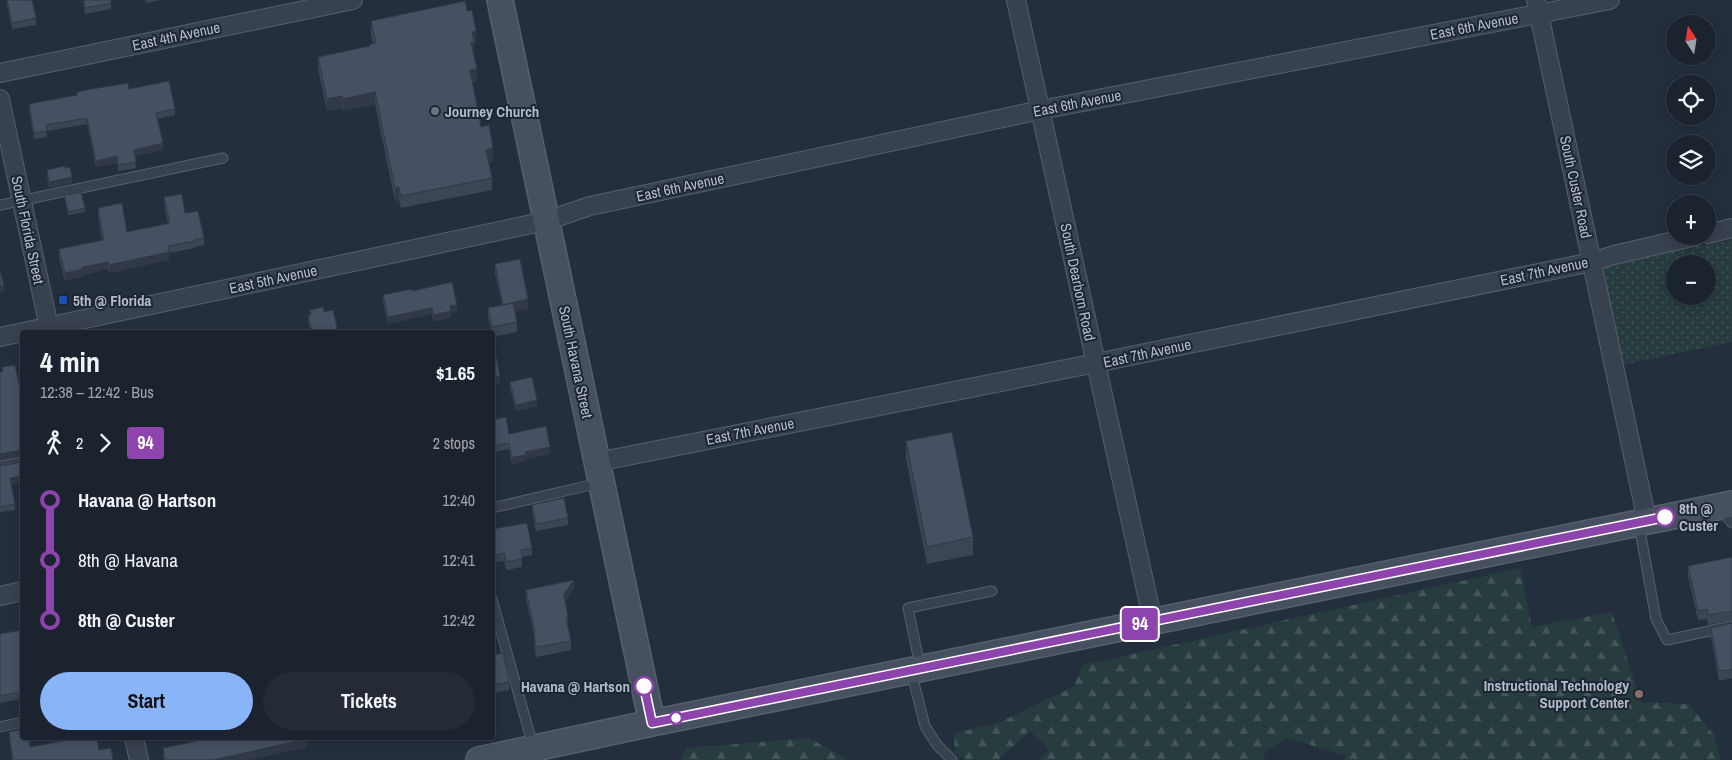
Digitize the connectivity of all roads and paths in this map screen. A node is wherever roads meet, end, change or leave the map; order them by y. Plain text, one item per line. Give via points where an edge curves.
1 (353, 0) edge
2 (500, 0) edge
3 (1016, 0) edge
4 (1610, 0) edge
5 (1538, 7) edge
6 (0, 73) edge
7 (0, 99) edge
8 (1041, 110) junction
9 (223, 158) dead end
10 (22, 200) junction
11 (0, 205) edge
12 (546, 221) junction
13 (1732, 228) edge
14 (1716, 232) edge
15 (1666, 243) edge
16 (1592, 262) junction
17 (50, 330) edge
18 (20, 334) edge
19 (0, 337) edge
20 (1096, 363) junction
21 (20, 462) edge
22 (0, 466) edge
23 (600, 472) junction
24 (495, 507) edge
25 (1728, 511) edge
26 (1643, 522) junction
27 (20, 591) edge
28 (992, 591) dead end
29 (0, 596) edge
30 (495, 610) edge
31 (1153, 622) junction
32 (1732, 626) edge
33 (916, 670) junction
34 (20, 722) edge
35 (652, 723) junction
36 (0, 727) edge
37 (134, 740) edge
38 (534, 748) junction
39 (138, 760) edge
40 (479, 760) edge
41 (952, 760) edge

1 - 6 street, East 4th Avenue
2 - 12 street, South Havana Street
3 - 8 street, South Dearborn Road
4 - 5 street, East 6th Avenue
5 - 8 street, East 6th Avenue
5 - 16 street, South Custer Road
7 - 10 street, South Florida Street
8 - 12 street, East 6th Avenue via 590,206
8 - 20 street, South Dearborn Road
9 - 10 lane
10 - 11 lane
10 - 17 street, South Florida Street
12 - 17 street, East 5th Avenue
12 - 23 street, South Havana Street
13 - 14 street
15 - 16 street, East 7th Avenue
16 - 20 street, East 7th Avenue
16 - 26 street, South Custer Road
18 - 19 street, East 5th Avenue
20 - 23 street, East 7th Avenue
20 - 31 street, South Dearborn Road
21 - 22 lane
23 - 24 lane
23 - 35 street, South Havana Street
25 - 26 street
26 - 31 street
26 - 32 lane via 1656,619 1667,640
27 - 29 street
28 - 33 lane via 908,608
30 - 38 lane
31 - 33 street
33 - 35 street
33 - 41 lane via 925,726
34 - 36 lane
35 - 38 street
37 - 39 street
38 - 40 street

